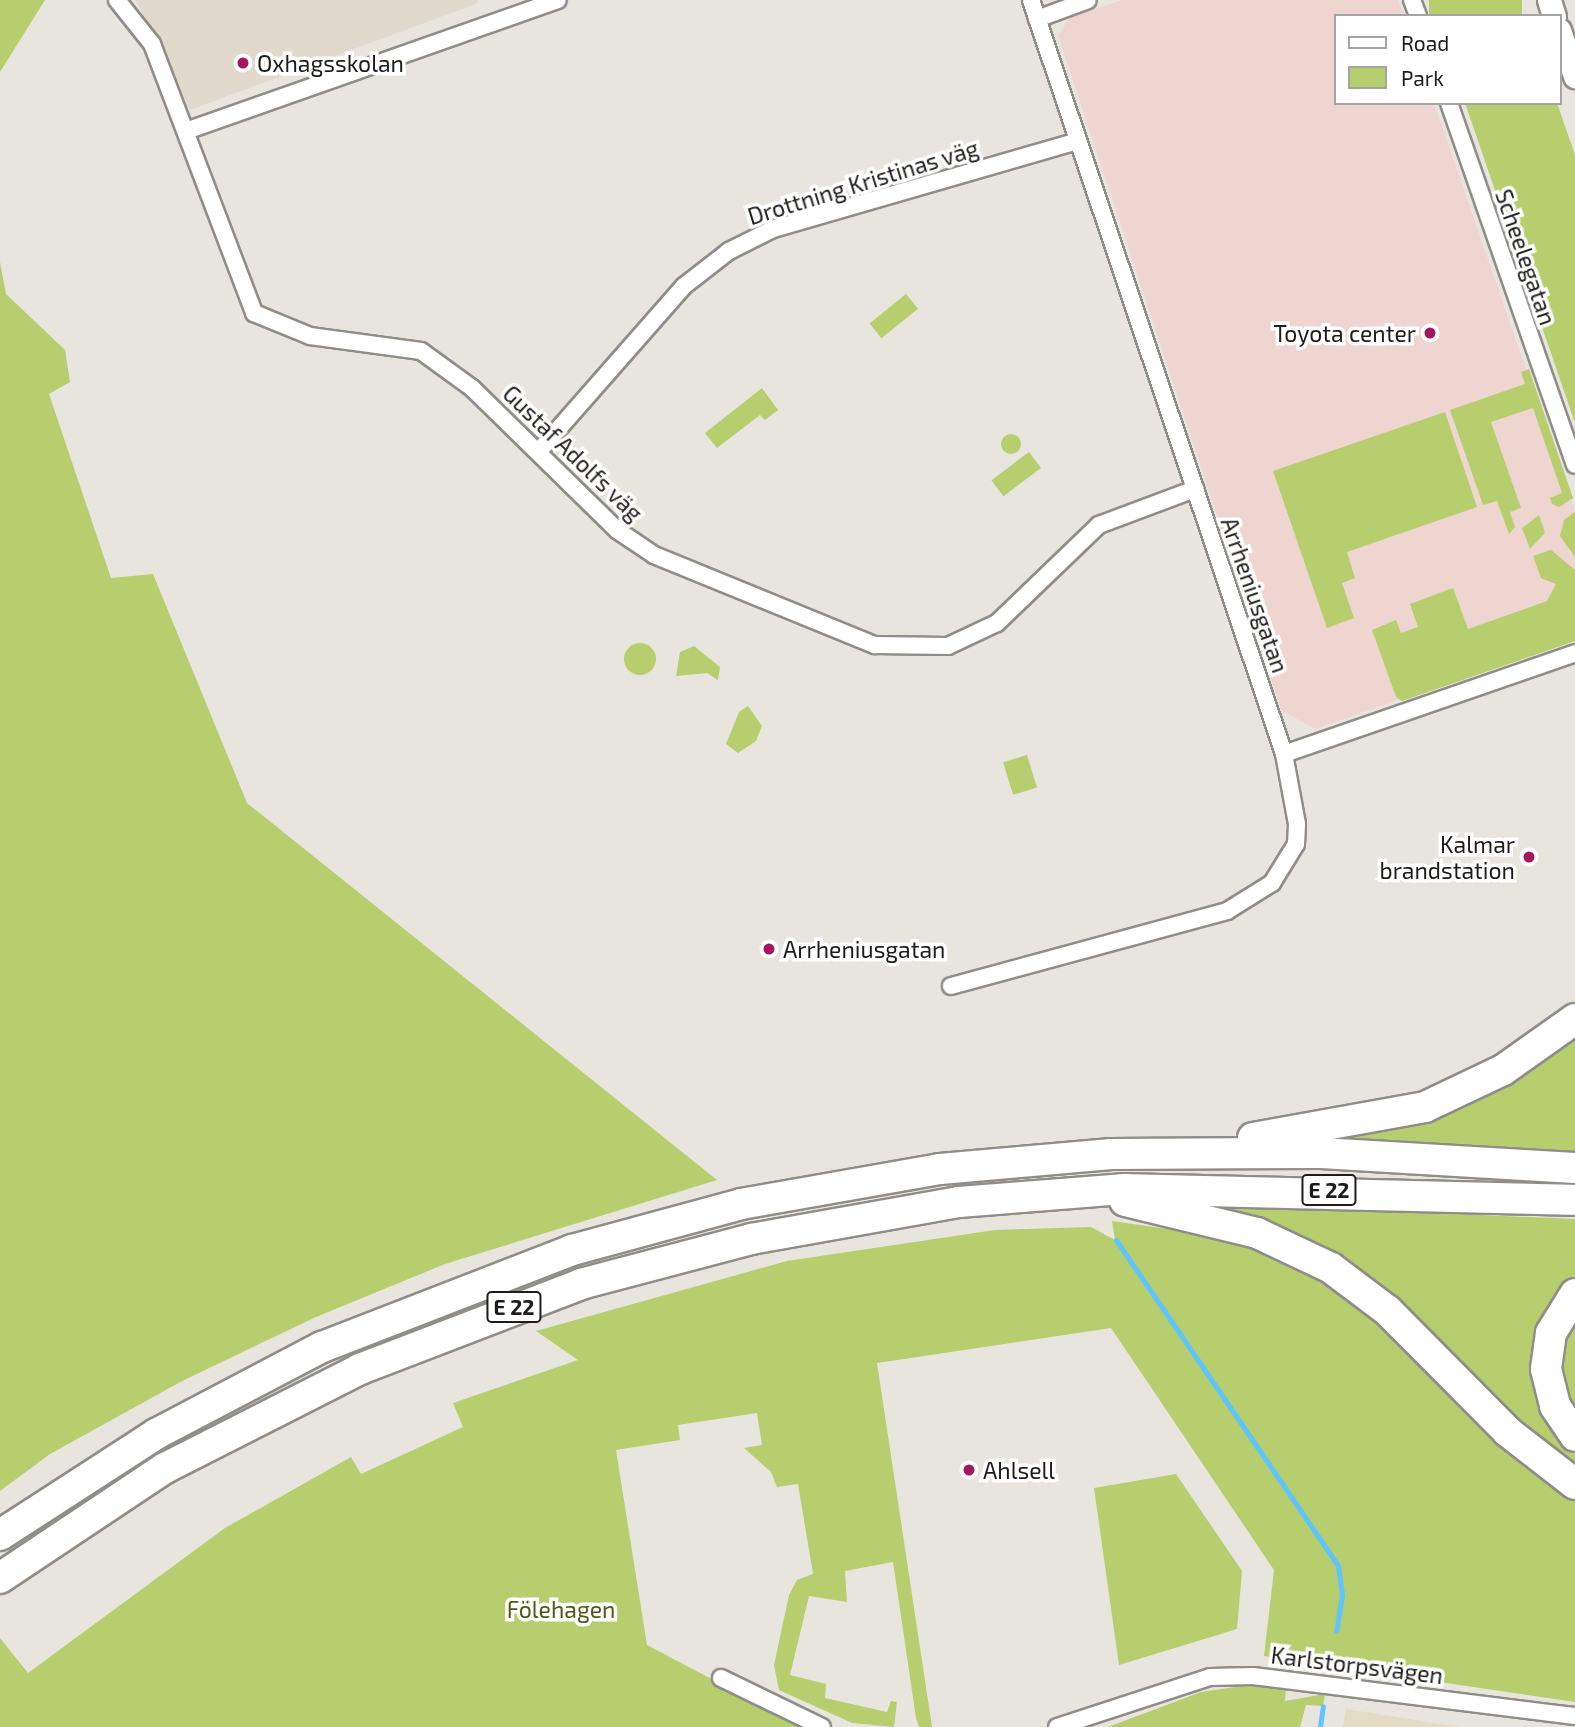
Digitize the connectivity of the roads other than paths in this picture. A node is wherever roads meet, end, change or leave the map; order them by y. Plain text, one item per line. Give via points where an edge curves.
1 (117, 0) edge
2 (558, 0) edge
3 (1031, 0) edge
4 (1088, 0) edge
5 (1037, 19) junction
6 (1561, 36) edge
7 (1575, 76) edge
8 (1449, 105) edge
9 (186, 131) junction
10 (1077, 141) junction
11 (539, 451) junction
12 (1575, 465) edge
13 (1195, 489) junction
14 (1575, 653) edge
15 (1284, 754) junction
16 (951, 986) dead end
17 (1575, 1019) edge
18 (1172, 1152) junction
19 (1575, 1168) edge
20 (1084, 1191) junction
21 (1575, 1200) edge
22 (1575, 1294) edge
23 (1575, 1436) edge
24 (1575, 1484) edge
25 (0, 1535) edge
26 (0, 1578) edge
27 (721, 1678) dead end
28 (1575, 1716) edge
29 (822, 1727) edge
30 (1056, 1727) edge

1 - 9 street, Gustaf Adolfs väg via 152,44
2 - 9 street
3 - 5 street, Arrheniusgatan
4 - 5 street
5 - 10 street, Arrheniusgatan
6 - 7 main road
8 - 12 street, Scheelegatan
9 - 11 street, Gustaf Adolfs väg via 254,313 310,336 421,351
10 - 11 street, Drottning Kristinas väg via 773,229 729,251 684,286
10 - 13 street, Arrheniusgatan
11 - 13 street, Gustaf Adolfs väg via 617,530 654,555 829,628 900,649 972,638 1006,615 1099,525
13 - 15 street, Arrheniusgatan
14 - 15 street
15 - 16 street, Arrheniusgatan via 1295,801 1296,844 1272,883 1249,900
17 - 18 highway via 1503,1070 1425,1107
18 - 19 highway, E 22
18 - 25 highway, E 22 via 863,1180 572,1250 407,1310 230,1391
20 - 21 highway, E 22 via 1264,1188
20 - 24 highway via 1257,1233 1331,1268 1388,1311 1508,1432
20 - 26 highway, E 22 via 959,1202 751,1239 498,1312 360,1369 218,1439 103,1507
22 - 23 highway via 1551,1333 1546,1369 1555,1406
27 - 29 street
28 - 30 street, Karlstorpsvägen via 1275,1676 1210,1677

